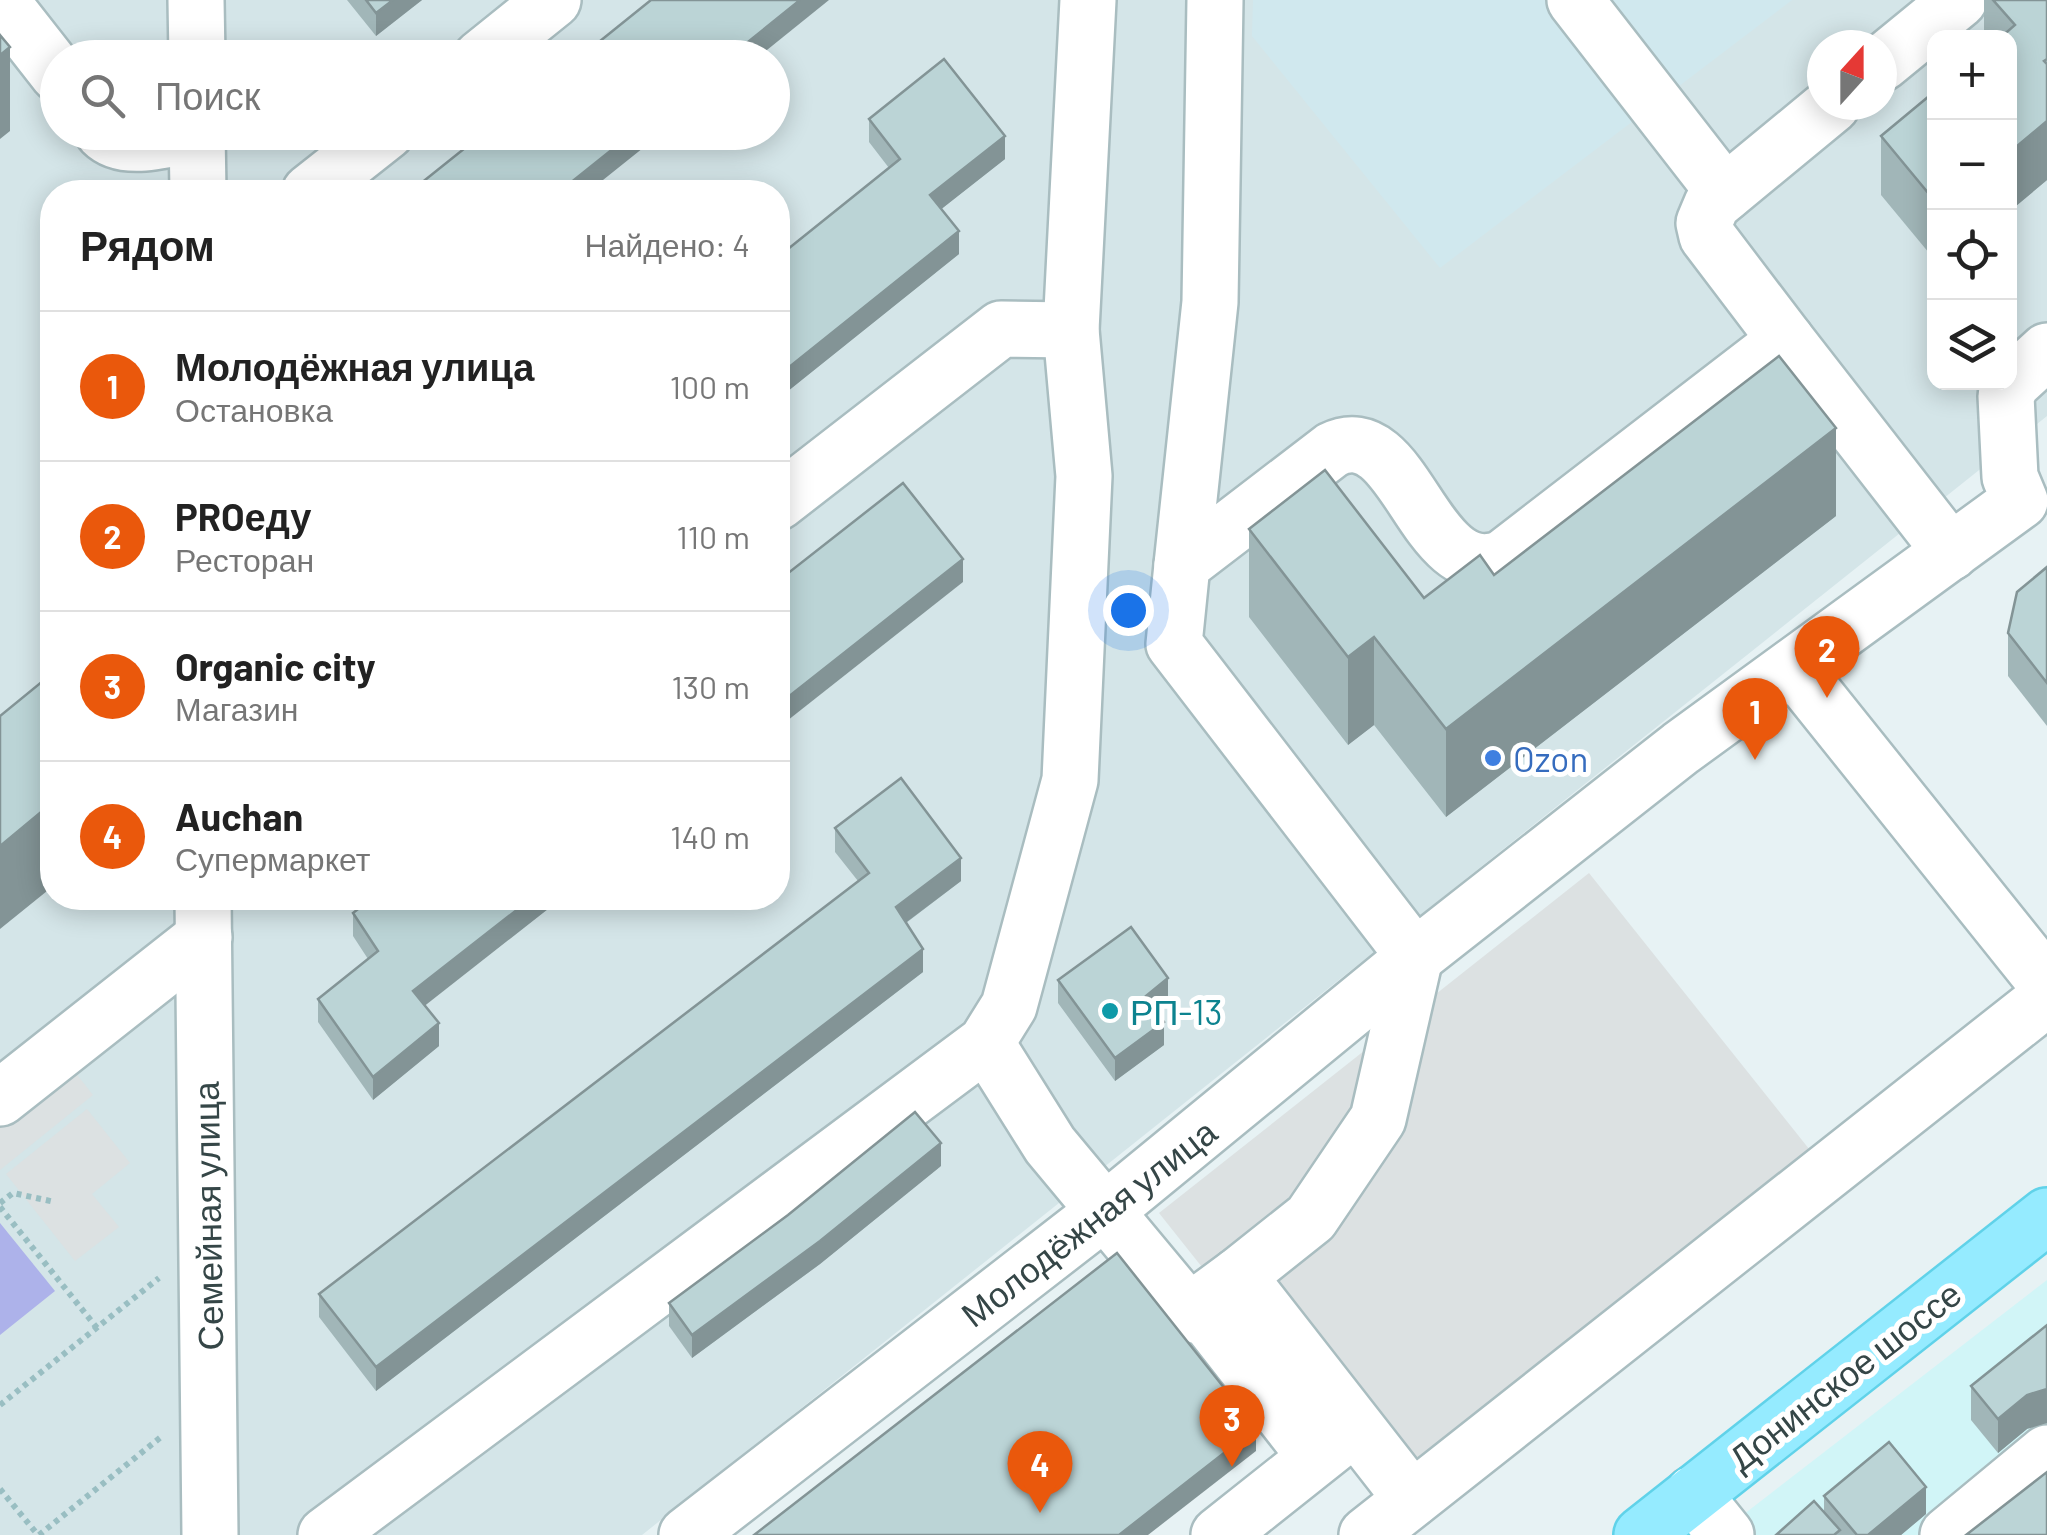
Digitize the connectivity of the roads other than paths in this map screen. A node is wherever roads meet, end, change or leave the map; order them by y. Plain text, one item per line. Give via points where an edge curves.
1 (0, 0) edge
2 (196, 0) edge
3 (553, 0) edge
4 (1088, 0) edge
5 (1215, 0) edge
6 (1575, 0) edge
7 (1959, 0) edge
8 (197, 40) edge
9 (503, 40) edge
10 (40, 51) edge
11 (1897, 52) edge
12 (1814, 120) edge
13 (197, 150) edge
14 (363, 150) edge
15 (198, 180) edge
16 (325, 180) edge
17 (1725, 193) junction
18 (1071, 330) junction
19 (1786, 340) junction
20 (2047, 351) edge
21 (2034, 491) edge
22 (790, 493) edge
23 (1951, 552) junction
24 (1182, 566) junction
25 (1793, 666) junction
26 (203, 917) edge
27 (1415, 957) junction
28 (2047, 984) edge
29 (2047, 998) edge
30 (986, 1043) junction
31 (0, 1098) edge
32 (1104, 1212) junction
33 (2047, 1216) edge
34 (1238, 1276) junction
35 (1189, 1312) junction
36 (1336, 1442) junction
37 (2044, 1461) edge
38 (1412, 1499) junction
39 (1710, 1514) edge
40 (210, 1535) edge
41 (326, 1535) edge
42 (688, 1535) edge
43 (1219, 1535) edge
44 (1366, 1535) edge
45 (1642, 1535) edge
46 (1948, 1535) edge

1 - 10 street
2 - 8 street
3 - 9 street
4 - 18 street
5 - 24 street via 1210,302
6 - 17 street
7 - 11 street
12 - 17 street
13 - 15 street
14 - 16 street
17 - 19 street via 1706,213 1707,236
18 - 22 street via 1001,329
18 - 30 street via 1084,476 1070,780 1009,1006
19 - 23 street
19 - 24 street via 1486,565 1466,561 1451,548 1380,455 1346,442
20 - 21 street, Молодёжная улица via 2006,396 2010,477
21 - 23 street, Молодёжная улица
23 - 25 street, Молодёжная улица
24 - 27 street via 1174,644
25 - 27 street, Молодёжная улица
25 - 28 street
26 - 31 street
26 - 40 street, Семейная улица
27 - 32 street, Молодёжная улица
27 - 34 street via 1378,1118 1311,1218
29 - 38 street
30 - 32 street via 1050,1144
30 - 41 street
32 - 35 street
32 - 42 street, Молодёжная улица
33 - 39 main road, Донинское шоссе
34 - 35 street
34 - 36 street
35 - 36 street via 1209,1320
36 - 38 street
36 - 43 street
37 - 46 street
38 - 44 street
39 - 45 main road, Донинское шоссе

